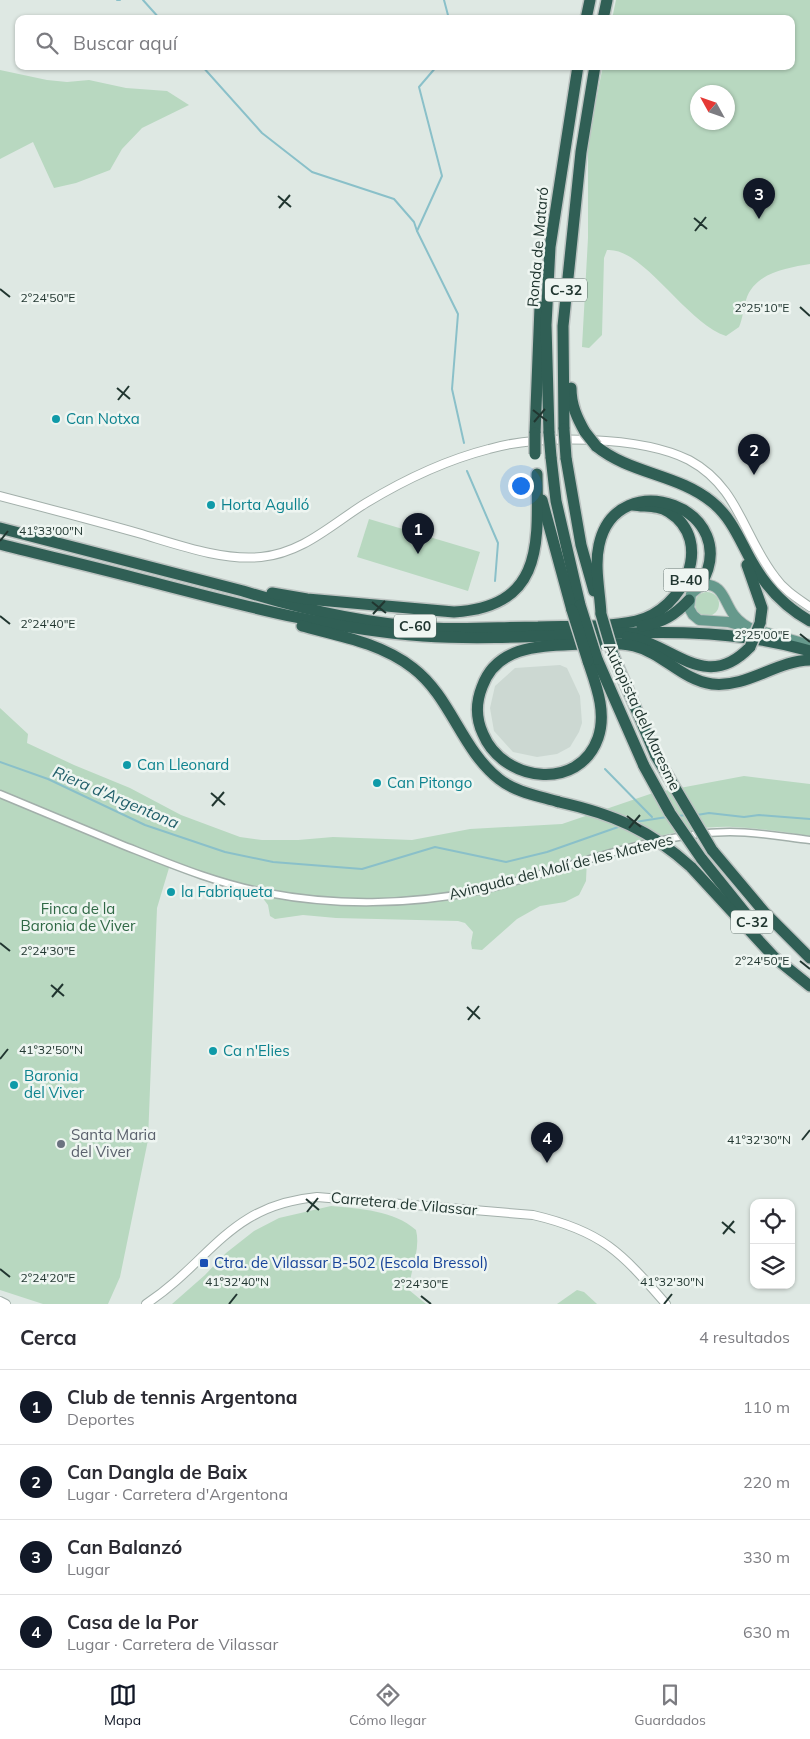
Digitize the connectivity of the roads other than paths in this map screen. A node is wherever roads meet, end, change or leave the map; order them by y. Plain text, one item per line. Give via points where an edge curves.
1 (590, 0) edge
2 (607, 0) edge
3 (587, 15) edge
4 (604, 15) edge
5 (577, 70) edge
6 (594, 70) edge
7 (581, 152) junction
8 (556, 200) junction
9 (549, 433) joint
10 (537, 474) junction
11 (693, 491) junction
12 (0, 496) edge
13 (633, 505) junction
14 (0, 528) edge
15 (0, 544) edge
16 (700, 586) junction
17 (243, 591) junction
18 (689, 600) junction
19 (725, 602) junction
20 (576, 607) junction
21 (810, 607) edge
22 (248, 608) junction
23 (601, 614) junction
24 (712, 621) junction
25 (810, 621) edge
26 (590, 625) junction
27 (758, 627) junction
28 (597, 634) junction
29 (810, 645) edge
30 (810, 651) edge
31 (592, 659) junction
32 (810, 660) edge
33 (0, 794) edge
34 (810, 840) edge
35 (810, 958) edge
36 (810, 979) edge
37 (810, 986) edge
38 (0, 1302) edge
39 (6, 1304) edge
40 (146, 1304) edge
41 (666, 1304) edge

1 - 3 highway
2 - 4 highway
5 - 8 highway, Ronda de Mataró / C-32
6 - 7 highway, C-32
7 - 11 highway, bridge via 569,328 571,398 576,418 606,455
7 - 23 highway, Autopista del Maresme / C-32, bridge via 563,326 564,429 581,545
8 - 9 highway, Ronda de Mataró / C-32 via 546,325
8 - 10 highway, bridge via 545,246 540,303 535,433
9 - 20 highway, Autopista del Maresme / C-32, bridge via 556,501
10 - 17 highway via 538,530 533,559 516,588 490,606 454,612
10 - 20 highway via 547,523
11 - 25 highway via 712,502 734,526 752,564 772,593
11 - 27 highway via 713,506 732,532 758,593 762,608
12 - 21 street via 203,550 261,557 302,546 368,502 416,476 490,448 517,442 582,440 637,444 673,453 718,481 775,578
13 - 16 highway via 656,500 669,502 690,513 708,544 710,563
13 - 23 highway via 613,517 604,529 599,545 597,570
13 - 26 highway, B-40 via 659,507 678,519 689,539 688,576 665,609 650,617
14 - 17 highway, C-60
15 - 22 highway, C-60
16 - 18 main road, C-60
16 - 19 main road via 716,587 722,592
17 - 26 highway, C-60 via 371,622 433,628
18 - 24 main road via 689,608 695,617
18 - 26 highway, C-60 via 674,614 655,624 634,627
19 - 24 main road via 722,613
19 - 27 main road via 738,620
20 - 31 highway, Autopista del Maresme / C-32, bridge
22 - 28 highway, C-60 via 389,634 462,638
22 - 37 highway, bridge via 364,643 413,668 434,688 486,768 499,780 525,792 615,817 664,844 691,867 774,956
23 - 35 highway, Autopista del Maresme / C-32, bridge via 613,655 656,756 712,850 765,914
24 - 27 main road
27 - 28 highway, bridge via 750,647 731,662 707,667 682,660 646,641
27 - 29 main road
28 - 30 highway via 638,631 713,634
31 - 32 highway via 601,722 598,738 581,763 566,771 538,775 510,766 498,756 483,734 478,697 488,672 517,650 572,645 628,645 661,658 696,680 723,684 737,682 789,662
31 - 36 highway, Autopista del Maresme / C-32, bridge via 670,813 756,927
33 - 34 street, Avinguda del Molí de les Mateves via 178,867 268,893 327,900 382,902 476,891 691,835 730,832
38 - 39 street
40 - 41 street, Carretera de Vilassar via 167,1290 245,1218 283,1202 325,1197 533,1215 560,1221 586,1231 628,1259

